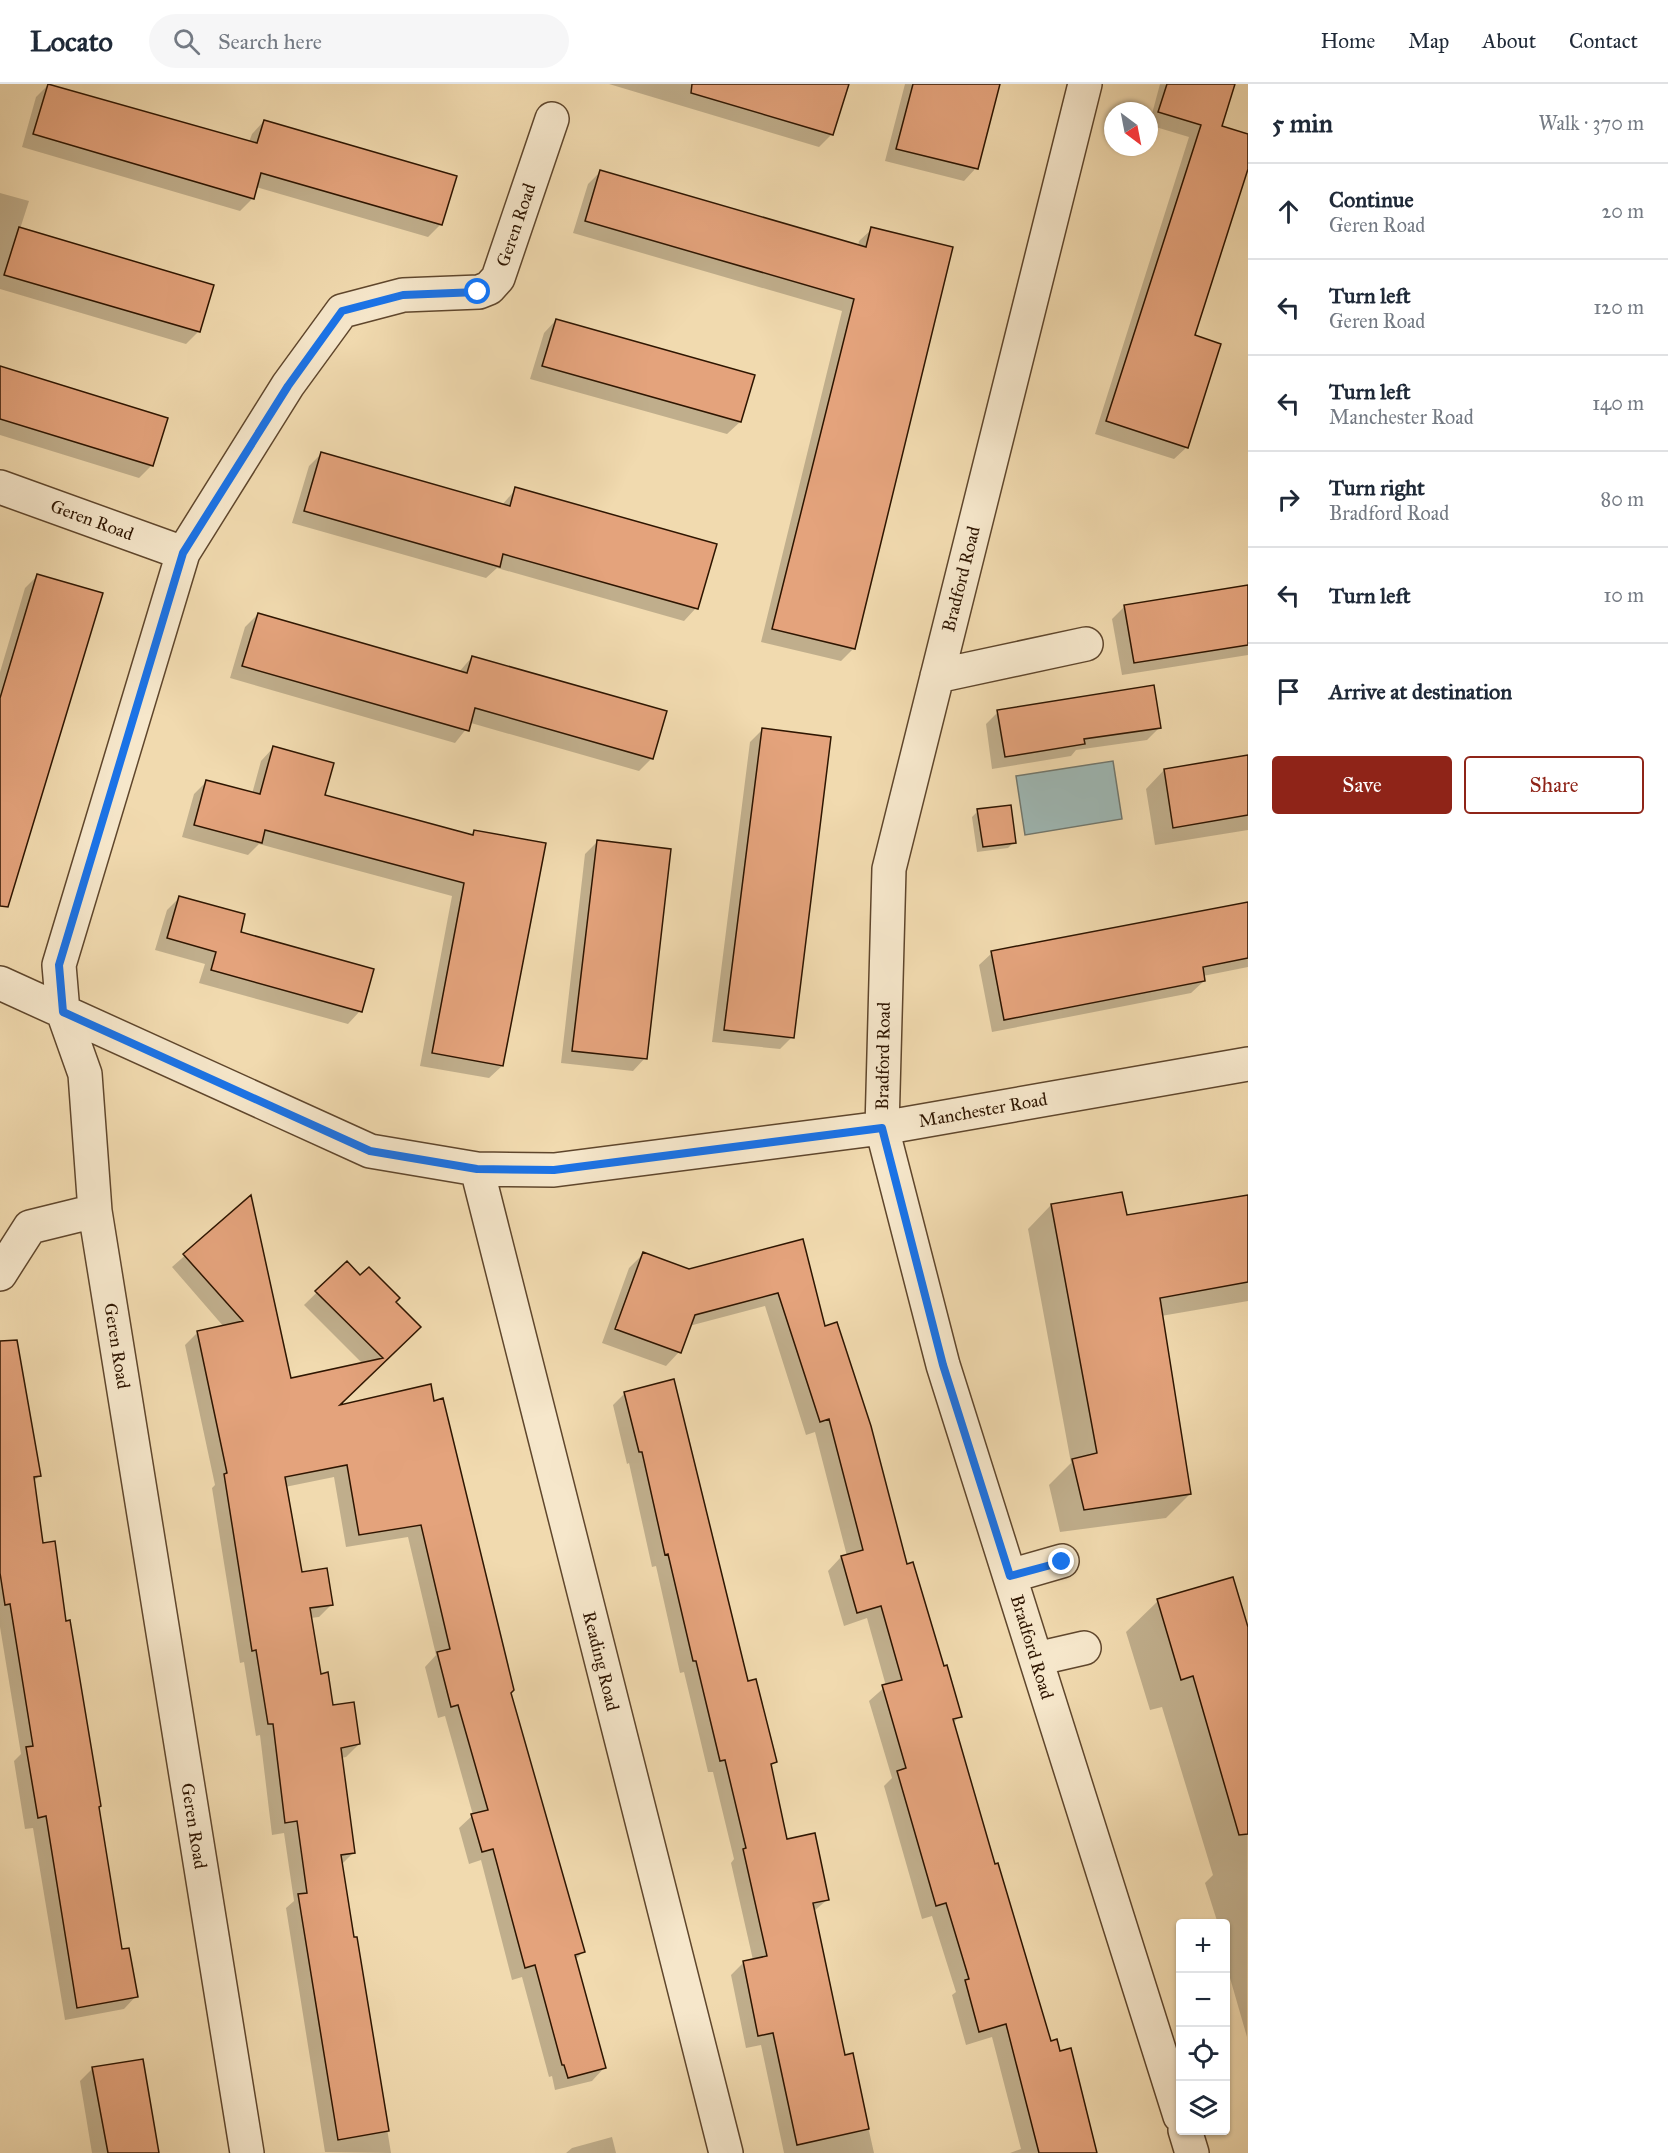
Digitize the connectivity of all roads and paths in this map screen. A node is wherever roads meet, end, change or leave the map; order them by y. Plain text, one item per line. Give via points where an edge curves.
1 (1085, 84) edge
2 (552, 118) dead end
3 (0, 488) edge
4 (183, 553) junction
5 (1086, 644) dead end
6 (937, 676) junction
7 (0, 983) edge
8 (63, 1012) junction
9 (1248, 1064) edge
10 (882, 1128) junction
11 (477, 1169) junction
12 (95, 1211) junction
13 (0, 1274) edge
14 (1062, 1562) dead end
15 (1010, 1576) junction
16 (1084, 1648) dead end
17 (1036, 1659) junction
18 (1176, 2103) edge
19 (1187, 2135) edge
20 (247, 2153) edge
21 (726, 2153) edge
22 (1192, 2153) edge

1 - 6 street, Bradford Road
2 - 4 street, Geren Road via 498,278 489,288 478,292 403,295 342,311 288,386
3 - 4 street, Geren Road
4 - 8 street, Geren Road via 59,965
5 - 6 street
6 - 10 street, Bradford Road via 889,869
7 - 8 street, Manchester Road
8 - 11 street, Manchester Road via 370,1151
8 - 12 street, Geren Road via 85,1074
9 - 10 street, Manchester Road
10 - 11 street, Manchester Road via 554,1170
10 - 15 street, Bradford Road via 943,1365
11 - 21 street, Reading Road
12 - 13 street via 30,1227
12 - 20 street, Geren Road
14 - 15 street
15 - 17 street, Bradford Road
16 - 17 street
17 - 18 street, Bradford Road
19 - 22 street

